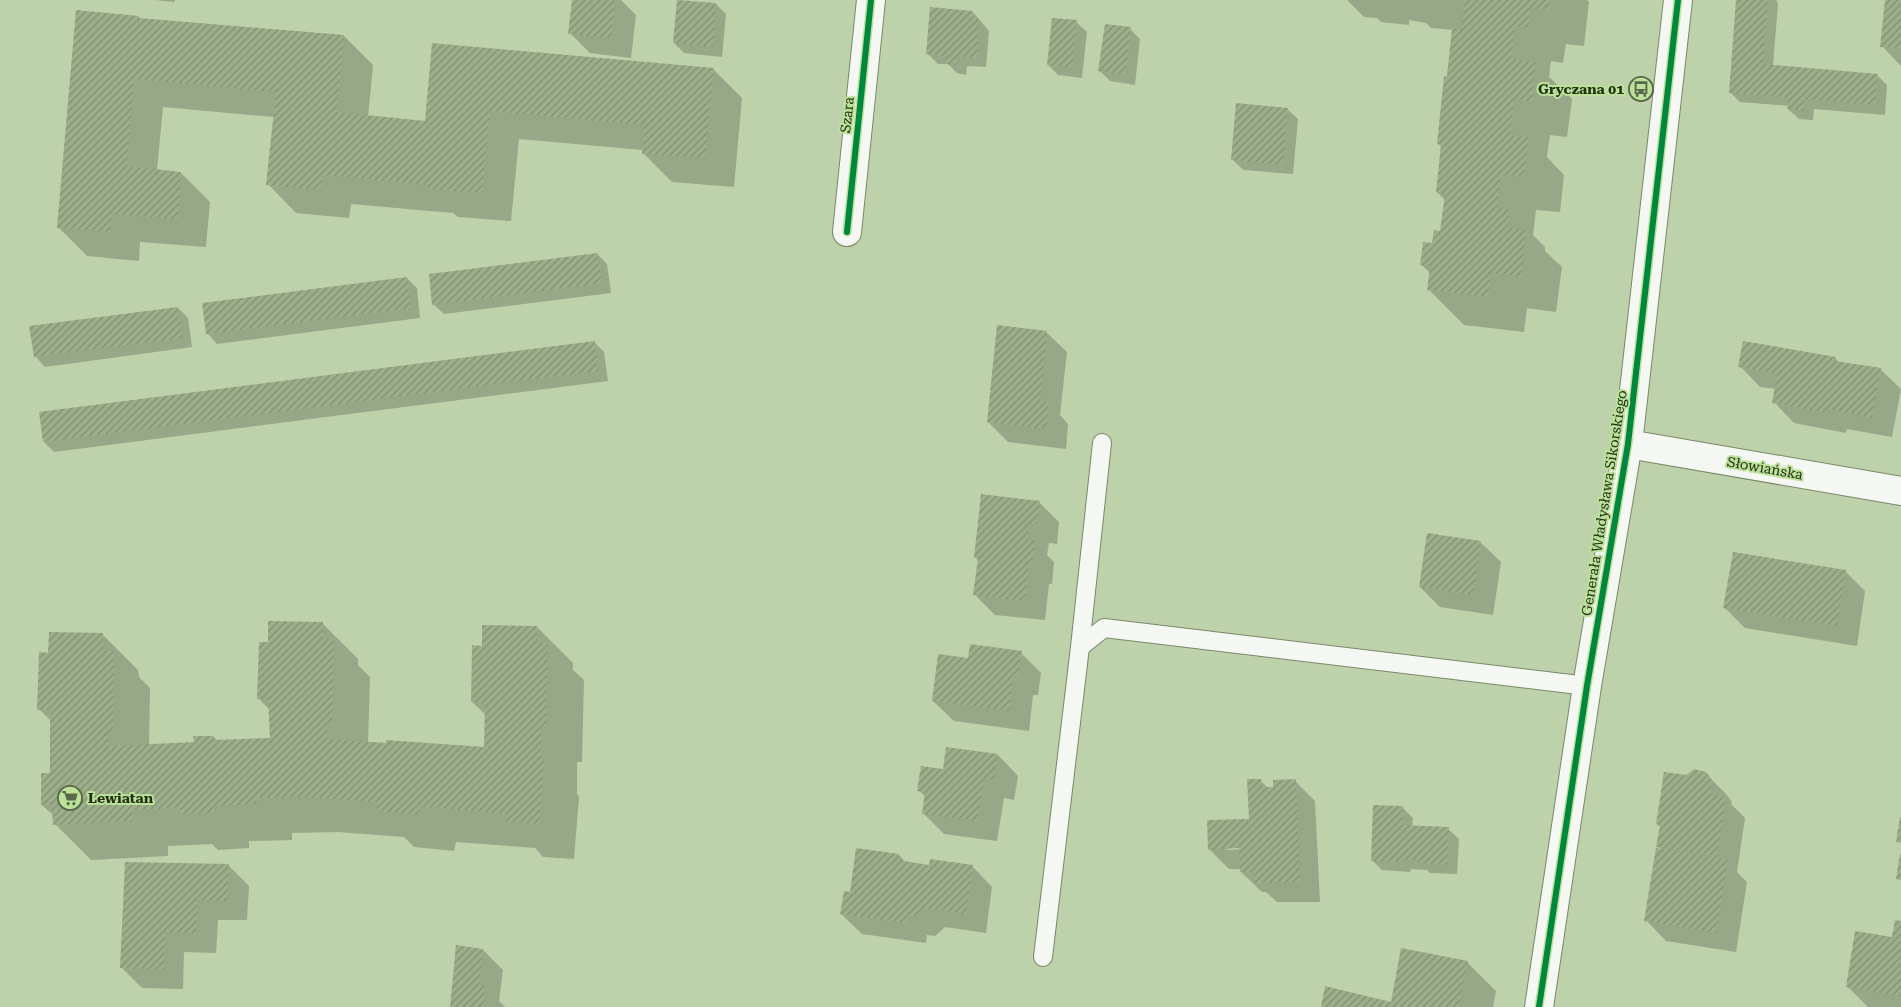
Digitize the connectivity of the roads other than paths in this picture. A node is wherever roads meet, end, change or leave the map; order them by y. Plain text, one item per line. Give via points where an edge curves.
1 (871, 0) edge
2 (1678, 0) edge
3 (847, 232) dead end
4 (1102, 443) dead end
5 (1628, 444) junction
6 (1901, 491) edge
7 (1080, 647) junction
8 (1587, 686) junction
9 (1043, 957) dead end
10 (1539, 1007) edge

1 - 3 street, Szara
2 - 5 street, Generała Władysława Sikorskiego
4 - 7 lane
5 - 6 street, Słowiańska
5 - 8 street, Generała Władysława Sikorskiego
7 - 8 lane via 1104,628
7 - 9 lane
8 - 10 street, Generała Władysława Sikorskiego

